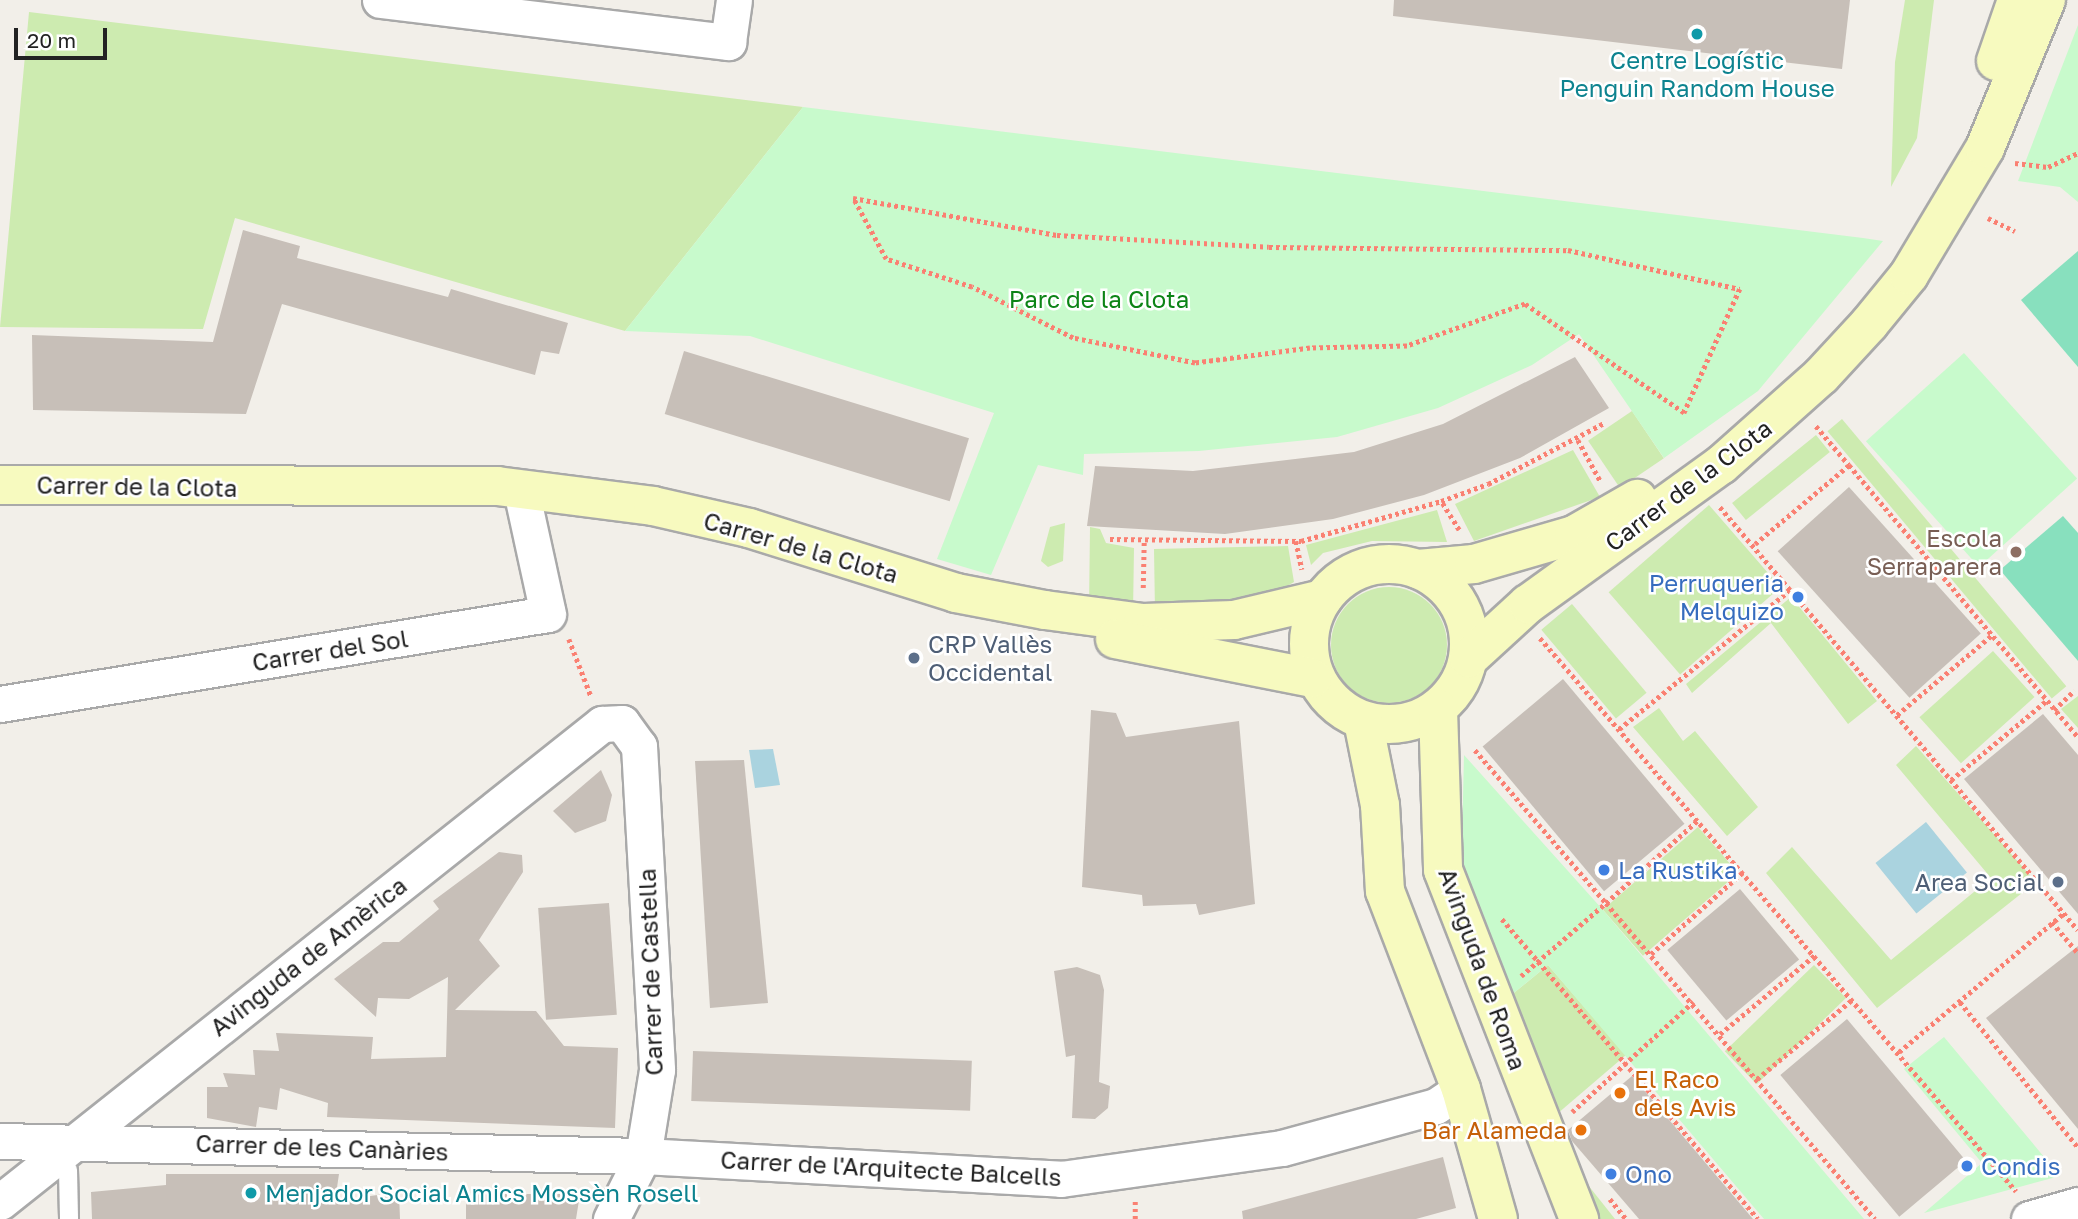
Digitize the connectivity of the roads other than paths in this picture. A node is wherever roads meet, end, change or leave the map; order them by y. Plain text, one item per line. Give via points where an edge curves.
1 (380, 0) edge
2 (734, 0) edge
3 (2017, 0) edge
4 (2046, 0) edge
5 (0, 485) edge
6 (275, 487) junction
7 (524, 504) junction
8 (1418, 569) junction
9 (1313, 586) junction
10 (1020, 613) junction
11 (1063, 621) junction
12 (1469, 658) junction
13 (1312, 678) junction
14 (0, 704) edge
15 (1438, 709) junction
16 (1363, 721) junction
17 (622, 723) joint
18 (1461, 1089) junction
19 (0, 1141) edge
20 (69, 1153) junction
21 (643, 1156) junction
22 (0, 1202) edge
23 (2078, 1205) edge
24 (2025, 1209) edge
25 (69, 1219) edge
26 (611, 1219) edge
27 (1498, 1219) edge
28 (1579, 1219) edge

1 - 2 street via 728,42
3 - 8 street, Carrer de la Clota via 1973,125 1912,237 1842,328 1764,406 1690,465 1574,535 1474,564
4 - 12 street, Carrer de la Clota via 1985,148 1909,275 1869,324 1821,376 1721,465 1528,604
5 - 6 street, Carrer de la Clota
6 - 7 street, Carrer de la Clota
6 - 10 street, Carrer de la Clota via 411,482 596,495 749,528
7 - 10 street, Carrer de la Clota via 702,536 920,601
7 - 14 street, Carrer del Sol via 548,614
8 - 9 street via 1377,564
8 - 12 street via 1446,586 1461,607
9 - 11 street, Carrer de la Clota via 1234,620
9 - 13 street
10 - 11 street, Carrer de la Clota
11 - 13 street, Carrer de la Clota
12 - 15 street via 1453,695
13 - 16 street via 1343,710
15 - 16 street via 1402,724
15 - 28 street, Avinguda de Roma via 1443,870
16 - 18 street via 1380,805 1385,891
17 - 20 street, Avinguda de Amèrica via 602,724
17 - 21 street, Carrer de Castella via 639,746 657,1070
18 - 21 street, Carrer de l'Arquitecte Balcells via 1436,1106 1282,1148 1061,1179
18 - 27 street
19 - 20 street, Carrer de les Canàries
20 - 21 street, Carrer de les Canàries
20 - 22 street, Avinguda de Amèrica
20 - 25 lane
21 - 26 street, Carrer de Castella
23 - 24 street

